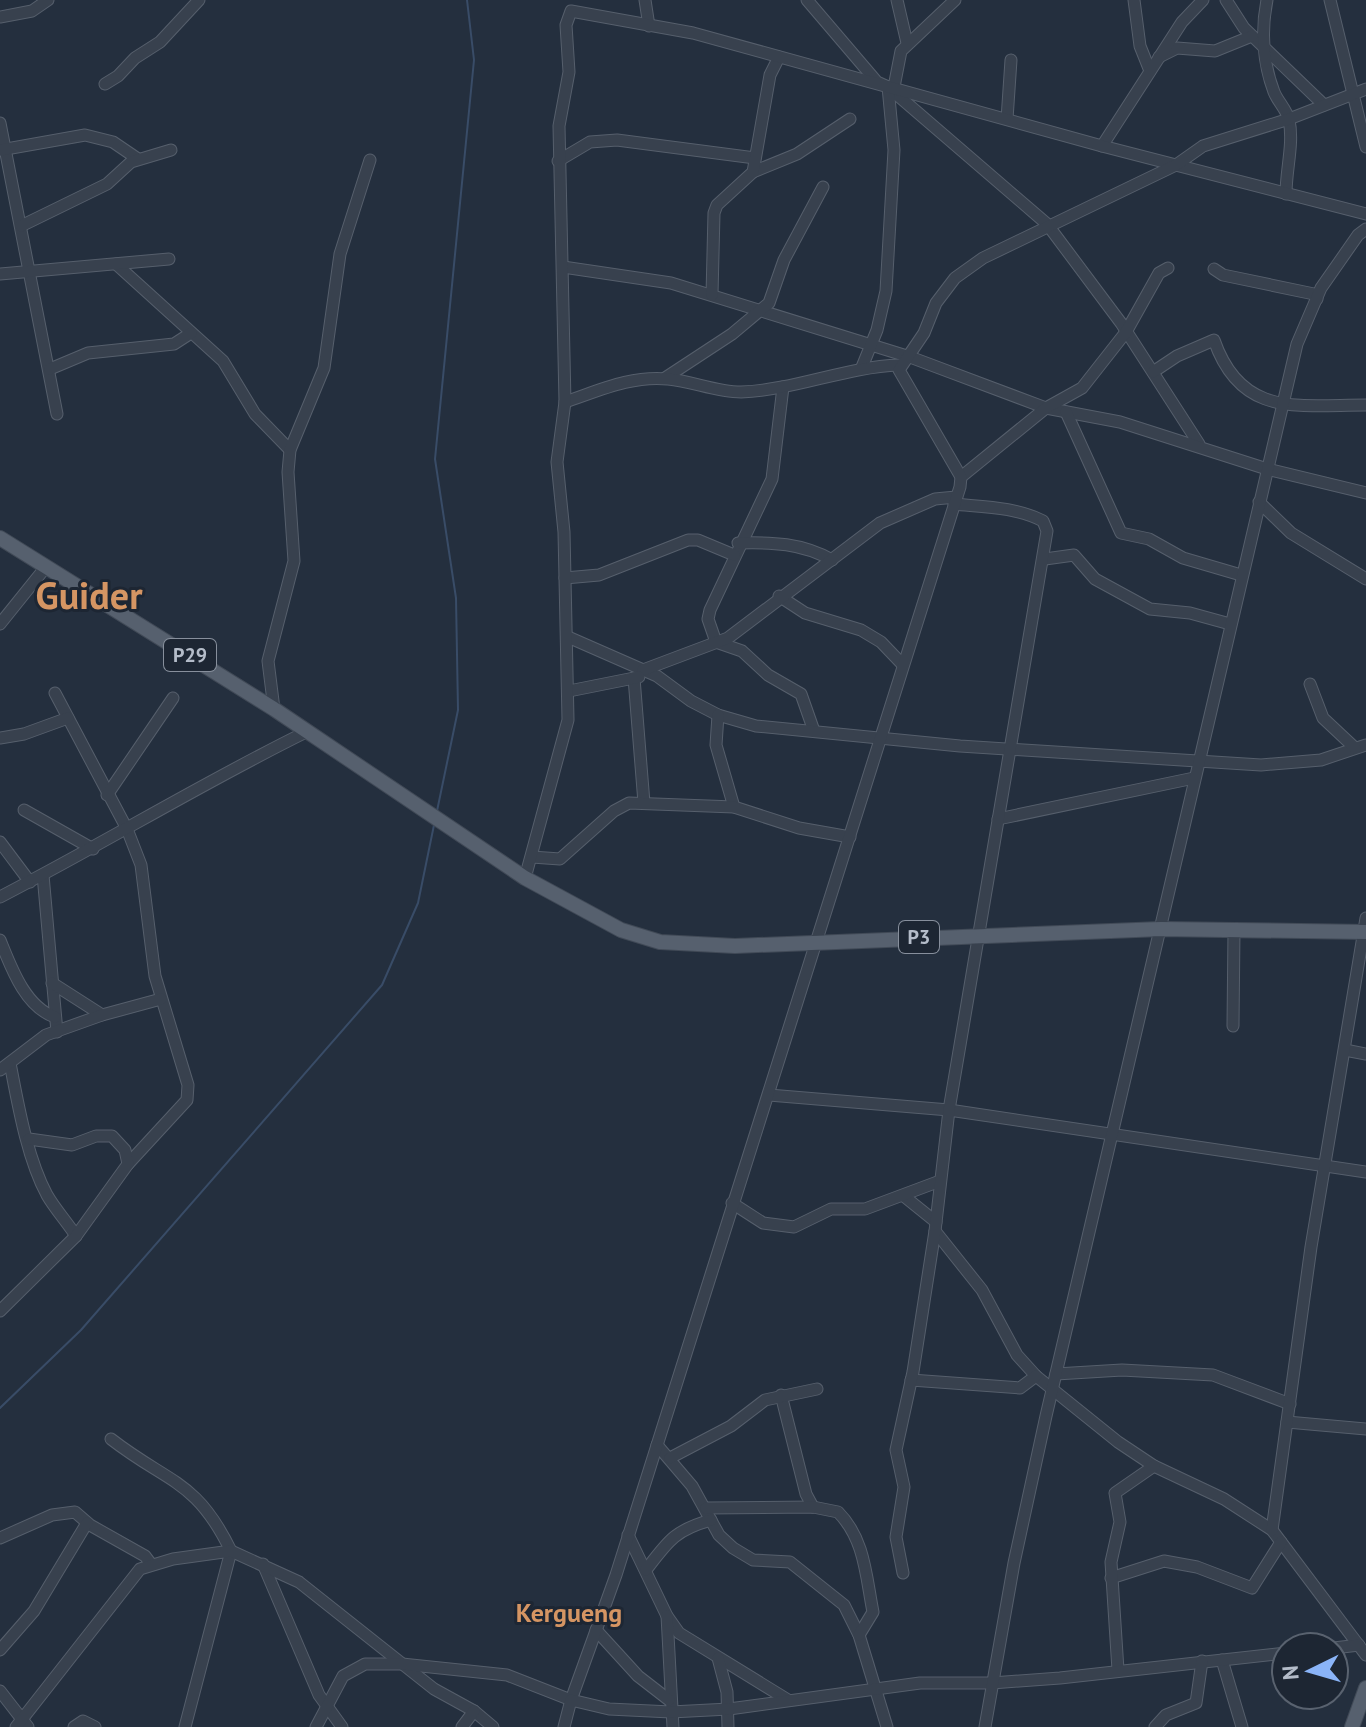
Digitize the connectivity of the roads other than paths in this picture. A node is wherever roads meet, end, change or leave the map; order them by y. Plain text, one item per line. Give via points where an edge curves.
1 (48, 0) edge
2 (199, 0) edge
3 (560, 0) edge
4 (645, 0) edge
5 (897, 0) edge
6 (955, 0) edge
7 (1134, 0) edge
8 (1203, 0) edge
9 (1226, 0) edge
10 (1267, 0) edge
11 (1330, 0) edge
12 (811, 1) edge
13 (571, 11) junction
14 (0, 17) edge
15 (649, 26) junction
16 (1252, 36) junction
17 (907, 43) junction
18 (1264, 47) junction
19 (779, 57) junction
20 (1158, 57) junction
21 (1011, 60) dead end
22 (1150, 71) junction
23 (105, 84) dead end
24 (886, 85) junction
25 (1361, 91) edge
26 (1324, 105) junction
27 (850, 119) dead end
28 (1007, 119) junction
29 (1289, 119) junction
30 (0, 123) edge
31 (1102, 146) junction
32 (1366, 147) edge
33 (2, 150) edge
34 (171, 150) dead end
35 (755, 158) junction
36 (138, 159) junction
37 (370, 160) dead end
38 (558, 161) junction
39 (1176, 165) junction
40 (753, 172) junction
41 (823, 187) dead end
42 (1286, 194) junction
43 (1366, 214) edge
44 (1047, 224) junction
45 (21, 226) junction
46 (1366, 229) edge
47 (169, 259) dead end
48 (116, 264) junction
49 (563, 267) junction
50 (1168, 268) dead end
51 (1214, 269) dead end
52 (31, 272) junction
53 (0, 274) edge
54 (712, 295) junction
55 (1317, 299) junction
56 (761, 309) junction
57 (1126, 332) junction
58 (191, 333) junction
59 (869, 344) junction
60 (910, 357) junction
61 (899, 365) junction
62 (862, 367) junction
63 (50, 369) junction
64 (1153, 372) junction
65 (665, 378) junction
66 (783, 387) junction
67 (565, 402) junction
68 (1284, 405) junction
69 (1366, 405) edge
70 (1046, 408) junction
71 (1066, 412) junction
72 (57, 414) dead end
73 (1199, 444) junction
74 (290, 450) junction
75 (1267, 469) junction
76 (961, 477) junction
77 (1366, 493) edge
78 (955, 501) junction
79 (1259, 502) junction
80 (0, 538) edge
81 (736, 549) junction
82 (1045, 559) junction
83 (832, 560) junction
84 (45, 568) junction
85 (1241, 575) junction
86 (565, 578) junction
87 (1366, 579) edge
88 (779, 596) junction
89 (0, 624) edge
90 (1230, 624) junction
91 (568, 637) junction
92 (716, 642) junction
93 (903, 665) junction
94 (643, 674) junction
95 (1310, 684) dead end
96 (569, 691) junction
97 (55, 693) dead end
98 (173, 698) dead end
99 (274, 709) junction
100 (718, 715) junction
101 (68, 718) junction
102 (814, 731) junction
103 (306, 732) junction
104 (0, 738) edge
105 (879, 739) junction
106 (1360, 747) edge
107 (1009, 750) junction
108 (1198, 763) junction
109 (1194, 778) junction
110 (107, 795) junction
111 (644, 803) junction
112 (734, 807) junction
113 (24, 810) dead end
114 (998, 819) junction
115 (127, 829) junction
116 (850, 837) junction
117 (0, 842) edge
118 (93, 849) junction
119 (532, 857) junction
120 (493, 858) joint
121 (43, 875) junction
122 (525, 878) junction
123 (30, 882) junction
124 (0, 897) edge
125 (1365, 927) edge
126 (1161, 929) junction
127 (1234, 930) junction
128 (981, 934) junction
129 (0, 940) edge
130 (814, 943) junction
131 (52, 983) junction
132 (161, 999) junction
133 (102, 1015) junction
134 (55, 1017) junction
135 (1233, 1026) dead end
136 (57, 1032) junction
137 (1345, 1050) junction
138 (1366, 1054) edge
139 (5, 1066) edge
140 (769, 1095) junction
141 (949, 1110) junction
142 (1114, 1132) junction
143 (29, 1139) junction
144 (128, 1164) junction
145 (1326, 1165) junction
146 (1366, 1172) edge
147 (940, 1181) junction
148 (905, 1197) junction
149 (732, 1203) junction
150 (936, 1227) junction
151 (76, 1236) junction
152 (0, 1311) edge
153 (1056, 1374) junction
154 (1036, 1376) junction
155 (911, 1380) junction
156 (817, 1389) dead end
157 (1053, 1389) junction
158 (781, 1395) junction
159 (1290, 1404) junction
160 (1287, 1422) junction
161 (1366, 1429) edge
162 (111, 1439) dead end
163 (657, 1445) junction
164 (670, 1458) junction
165 (1154, 1466) junction
166 (813, 1507) junction
167 (708, 1514) junction
168 (87, 1523) junction
169 (1272, 1530) junction
170 (628, 1535) junction
171 (0, 1538) edge
172 (1281, 1542) junction
173 (231, 1551) junction
174 (151, 1564) junction
175 (263, 1564) junction
176 (646, 1570) junction
177 (903, 1573) dead end
178 (1111, 1578) junction
179 (667, 1616) junction
180 (0, 1628) edge
181 (596, 1630) junction
182 (859, 1635) junction
183 (3, 1646) edge
184 (1362, 1650) edge
185 (1270, 1655) edge
186 (718, 1658) junction
187 (1222, 1660) junction
188 (1202, 1661) junction
189 (402, 1664) junction
190 (1118, 1670) junction
191 (992, 1683) junction
192 (1366, 1688) edge
193 (0, 1691) edge
194 (877, 1691) junction
195 (571, 1700) junction
196 (788, 1700) junction
197 (326, 1706) junction
198 (670, 1706) junction
199 (729, 1709) junction
200 (474, 1711) junction
201 (22, 1724) edge
202 (74, 1727) edge
203 (95, 1727) edge
204 (185, 1727) edge
205 (316, 1727) edge
206 (342, 1727) edge
207 (462, 1727) edge
208 (493, 1727) edge
209 (564, 1727) edge
210 (673, 1727) edge
211 (728, 1727) edge
212 (887, 1727) edge
213 (985, 1727) edge
214 (1155, 1727) edge
215 (1242, 1727) edge
216 (1352, 1727) edge

1 - 14 street via 32,11
2 - 23 street via 176,28
3 - 13 street
4 - 15 street
5 - 17 street
6 - 17 street
7 - 22 street via 1140,46
8 - 20 street
9 - 16 street
10 - 18 street
11 - 25 street
12 - 24 street
13 - 15 street
13 - 38 street
15 - 19 street
16 - 18 street
16 - 20 street via 1215,51 1177,48
17 - 24 street
18 - 26 street
18 - 29 street via 1274,93
19 - 24 street
19 - 35 street via 770,75
20 - 22 street
21 - 28 street
22 - 31 street
24 - 28 street
24 - 44 street
24 - 59 street via 894,150 886,291
25 - 26 street
25 - 32 street via 1355,108
26 - 29 street
27 - 40 street via 797,154
28 - 31 street
29 - 39 street via 1203,146
29 - 42 street
30 - 33 street
31 - 39 street
33 - 36 street via 85,135 113,142
33 - 45 street
34 - 36 street
35 - 38 street via 617,140 590,142
35 - 40 street
36 - 45 street via 107,184
37 - 74 street via 340,254 324,368
38 - 49 street
39 - 42 street
39 - 44 street
40 - 54 street via 714,213
41 - 56 street via 784,260 769,303
42 - 43 street
44 - 57 street
44 - 60 street via 955,278 936,303
45 - 52 street
46 - 55 street
47 - 48 street
48 - 52 street
48 - 58 street
49 - 54 street via 671,283
49 - 67 street
50 - 57 street via 1159,273
51 - 55 street
52 - 53 street
52 - 63 street
54 - 56 street
55 - 68 street via 1297,344
56 - 59 street
56 - 65 street
57 - 64 street
57 - 70 street via 1082,388
58 - 63 street via 174,344 88,353
58 - 74 street via 223,361 255,414
59 - 60 street
59 - 62 street
60 - 61 street
60 - 70 street
61 - 62 street
61 - 76 street
62 - 66 street
63 - 72 street
64 - 68 street via 1214,340 1229,374 1261,398
64 - 73 street
65 - 66 street via 740,392
65 - 67 street via 618,384
66 - 81 street via 772,479
67 - 86 street via 557,462
68 - 69 street
68 - 75 street
70 - 71 street
70 - 76 street
71 - 73 street
71 - 85 street via 1121,533
73 - 75 street
74 - 99 street via 294,561 268,661
75 - 77 street
75 - 79 street
76 - 78 street
78 - 82 street via 1043,521
78 - 83 street via 935,499 903,511
78 - 93 street
79 - 85 street
79 - 87 street via 1291,533
80 - 84 main road, P29
81 - 83 street via 785,544
81 - 86 street via 688,540 599,575
81 - 92 street via 708,615
82 - 90 street via 1074,555 1095,579 1150,609
82 - 107 street
83 - 88 street
84 - 89 street
84 - 99 main road, P29
85 - 90 street
86 - 91 street
88 - 92 street via 748,625
88 - 93 street via 805,613 861,630
90 - 108 street
91 - 94 street
91 - 96 street
92 - 94 street
92 - 102 street via 742,651 768,675 801,694
93 - 105 street
94 - 96 street
94 - 100 street
94 - 111 street
95 - 106 street via 1323,718
96 - 119 street via 563,750
97 - 101 street
98 - 110 street
99 - 103 main road, P29
100 - 102 street via 756,726
100 - 112 street via 716,745
101 - 104 street
101 - 110 street
102 - 105 street
103 - 115 street via 210,779
103 - 120 main road, P29
105 - 107 street
105 - 116 street
106 - 108 street via 1321,760 1277,765
107 - 108 street
107 - 114 street
108 - 109 street
109 - 114 street
109 - 126 street
110 - 115 street
111 - 112 street
111 - 119 street via 614,811 560,859
112 - 116 street via 799,828
113 - 118 street
114 - 128 street
115 - 118 street
115 - 132 street via 147,894
116 - 130 street
117 - 123 street
118 - 121 street
119 - 122 street
120 - 122 main road, P3
121 - 123 street
121 - 131 street
122 - 130 main road, P3 via 572,907 660,942
123 - 124 street
125 - 127 main road, P3
125 - 137 street
126 - 127 main road, P3
126 - 128 main road, P3
126 - 142 street
127 - 135 street
128 - 130 main road, P3
128 - 141 street
129 - 134 street via 15,976 44,1012
130 - 140 street
131 - 133 street
131 - 134 street
132 - 133 street
132 - 144 street via 189,1093
133 - 136 street
134 - 136 street
136 - 139 street
137 - 138 street
137 - 145 street
139 - 143 street
140 - 141 street
140 - 149 street
141 - 142 street
141 - 147 street
142 - 145 street
142 - 153 street
143 - 144 street via 72,1145 112,1136 122,1144
143 - 151 street via 47,1194
144 - 151 street
145 - 146 street
145 - 159 street
147 - 148 street
147 - 150 street
148 - 149 street via 865,1209 831,1209 794,1227 763,1223
148 - 150 street
149 - 163 street
150 - 154 street via 982,1290 1017,1355
150 - 155 street
151 - 152 street
153 - 157 street
153 - 159 street via 1122,1370 1213,1375
154 - 155 street via 1020,1388
154 - 157 street
155 - 177 street via 896,1450 904,1487 896,1528
156 - 158 street
157 - 165 street
157 - 191 street
158 - 164 street
158 - 166 street
159 - 160 street
160 - 161 street
160 - 169 street
162 - 173 street via 191,1491 213,1516
163 - 164 street
163 - 170 street
164 - 167 street
165 - 169 street via 1224,1499
165 - 178 street via 1115,1493 1120,1522
166 - 167 street
166 - 182 street via 838,1512 863,1555 873,1612
167 - 176 street via 668,1540
167 - 182 street via 719,1535 746,1557 790,1562 823,1585 844,1605
168 - 171 street via 78,1513 68,1512
168 - 174 street
168 - 183 street via 34,1611
169 - 172 street
170 - 176 street
170 - 181 street
172 - 178 street via 1252,1588 1164,1561
172 - 184 street
173 - 174 street
173 - 175 street
173 - 204 street
174 - 201 street via 140,1569
175 - 189 street via 328,1602
175 - 197 street
176 - 179 street
178 - 190 street
179 - 186 street via 688,1641
179 - 198 street
180 - 183 street
181 - 195 street
181 - 198 street
182 - 194 street
185 - 187 street
186 - 196 street
186 - 199 street
187 - 188 street
187 - 215 street
188 - 190 street
188 - 214 street via 1196,1703 1166,1715
189 - 195 street via 507,1675
189 - 197 street via 365,1664 352,1670
189 - 200 street
190 - 191 street
191 - 194 street via 920,1683
191 - 213 street
192 - 216 main road
193 - 201 street
194 - 196 street
194 - 212 street
195 - 198 street via 609,1709
195 - 209 street
196 - 199 street
197 - 205 street
197 - 206 street
198 - 199 street
198 - 210 street
199 - 211 street
200 - 207 street
200 - 208 street
202 - 203 street via 83,1721

